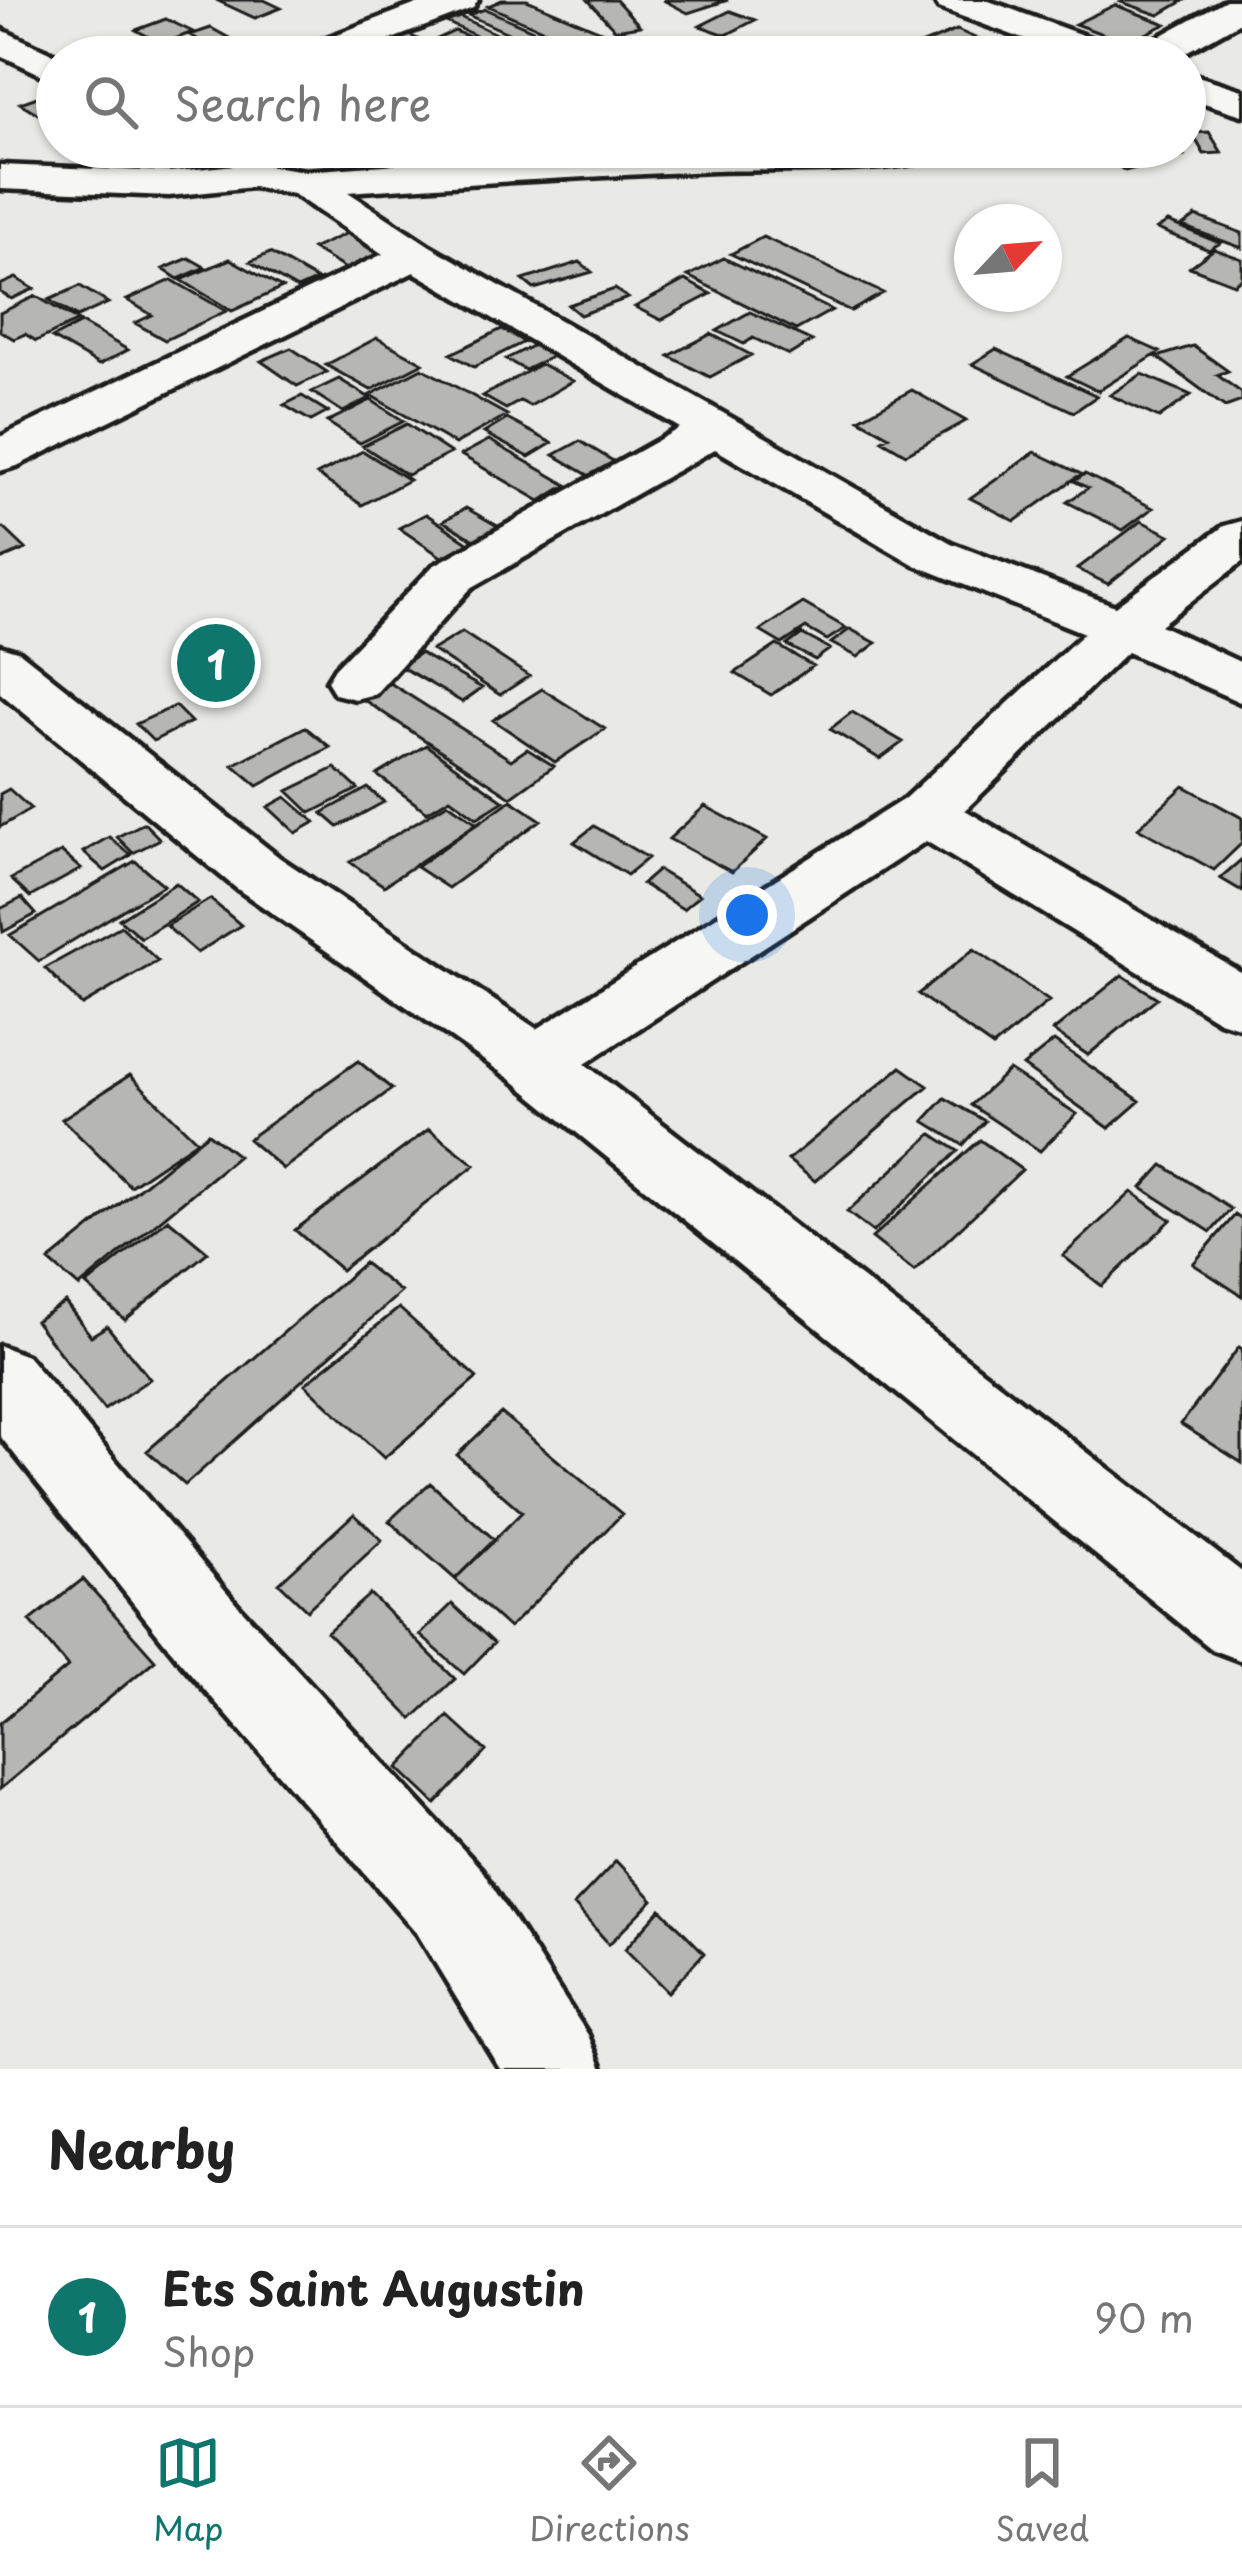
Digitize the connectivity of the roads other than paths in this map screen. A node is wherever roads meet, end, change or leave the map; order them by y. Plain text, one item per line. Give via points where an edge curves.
1 (460, 0) edge
2 (952, 0) edge
3 (1242, 6) edge
4 (366, 36) edge
5 (1051, 36) edge
6 (1188, 36) edge
7 (0, 40) edge
8 (36, 60) edge
9 (1206, 91) edge
10 (1242, 103) edge
11 (241, 168) edge
12 (504, 168) edge
13 (253, 175) junction
14 (0, 177) edge
15 (305, 183) junction
16 (415, 255) junction
17 (716, 428) junction
18 (0, 456) edge
19 (1242, 537) edge
20 (1121, 628) junction
21 (0, 664) edge
22 (355, 682) dead end
23 (1242, 685) edge
24 (925, 813) junction
25 (1242, 1004) edge
26 (536, 1062) junction
27 (0, 1379) edge
28 (1242, 1622) edge
29 (554, 2069) edge

1 - 4 street
2 - 5 street
3 - 6 street
7 - 8 street
9 - 10 street
11 - 13 street
12 - 15 street
13 - 14 street via 169,184
13 - 15 street
15 - 16 street
16 - 17 street
16 - 18 street
17 - 20 street via 933,554
17 - 22 street via 452,578
19 - 20 street
20 - 23 street
20 - 24 street
21 - 26 street via 258,873
24 - 25 street
24 - 26 street
26 - 28 street
27 - 29 street via 206,1631 449,1901

